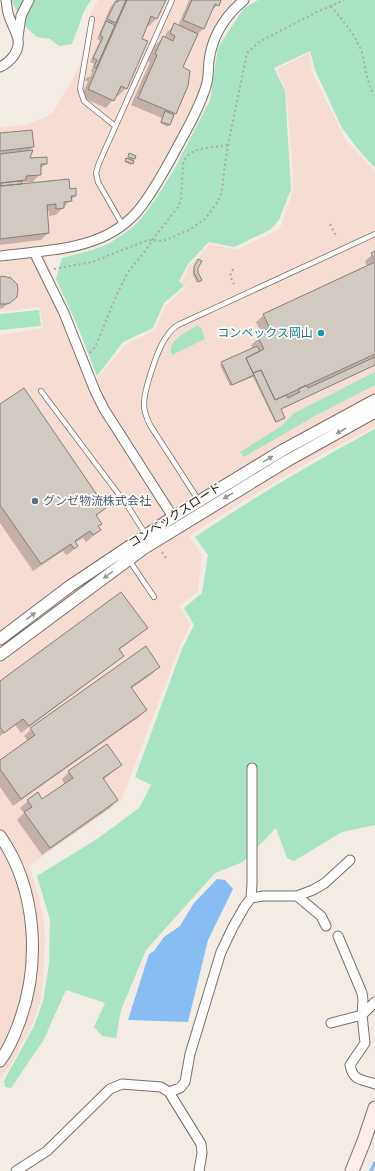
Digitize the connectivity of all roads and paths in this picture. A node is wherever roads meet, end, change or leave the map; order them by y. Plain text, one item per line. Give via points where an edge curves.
1 (6, 0) edge
2 (29, 0) edge
3 (172, 0) edge
4 (244, 0) edge
5 (344, 0) edge
6 (330, 6) junction
7 (92, 19) dead end
8 (18, 37) junction
9 (0, 67) edge
10 (375, 95) edge
11 (115, 126) junction
12 (228, 144) junction
13 (122, 224) junction
14 (330, 224) dead end
15 (375, 234) edge
16 (336, 236) dead end
17 (152, 241) junction
18 (34, 252) junction
19 (0, 256) edge
20 (233, 269) dead end
21 (43, 271) junction
22 (234, 284) dead end
23 (82, 358) junction
24 (41, 391) dead end
25 (375, 400) edge
26 (375, 412) edge
27 (199, 501) junction
28 (173, 517) junction
29 (148, 540) junction
30 (162, 552) dead end
31 (126, 555) junction
32 (166, 558) dead end
33 (154, 597) dead end
34 (0, 639) edge
35 (0, 655) edge
36 (252, 768) dead end
37 (0, 836) edge
38 (350, 860) dead end
39 (297, 896) junction
40 (251, 898) junction
41 (326, 926) dead end
42 (338, 936) dead end
43 (375, 1002) edge
44 (362, 1015) junction
45 (331, 1024) dead end
46 (0, 1062) edge
47 (375, 1084) edge
48 (169, 1092) junction
49 (375, 1108) edge
50 (16, 1171) edge
51 (199, 1171) edge
52 (352, 1171) edge

1 - 8 street via 8,15
2 - 8 street via 21,16
3 - 11 lane
4 - 13 street via 219,27 211,45 203,96 179,143 152,192 136,214
5 - 6 path
6 - 10 path via 345,23 359,46 368,82
6 - 12 path via 259,42 247,53
7 - 11 lane via 80,89 84,101
8 - 9 street via 13,57
11 - 13 lane via 96,173 98,182
12 - 17 path via 194,151 187,156 183,166 182,200
12 - 17 path via 222,192 206,219 189,230 163,241
13 - 18 street via 87,243
14 - 16 path
15 - 27 lane via 178,325 166,336 146,391 146,416
17 - 21 path via 148,240 92,262
17 - 23 path via 128,272 95,347
18 - 19 street
18 - 21 street
20 - 22 path via 230,276
21 - 23 street
23 - 28 street via 104,409
24 - 29 lane via 129,508
27 -> 25 street, コンベックスロード via 283,450
26 -> 29 street, コンベックスロード
27 - 28 street, コンベックスロード
28 - 29 street, コンベックスロード
29 - 31 street, コンベックスロード
30 - 32 path
31 - 33 lane
34 -> 31 street, コンベックスロード via 70,586
31 -> 35 street, コンベックスロード
36 - 40 street
37 - 46 street via 14,860 25,890 31,915 32,964 24,1010 15,1036
38 - 39 street via 325,883
39 - 40 street
39 - 41 street via 320,916
40 - 48 street via 221,952 190,1054 185,1082 180,1088
42 - 44 street via 362,993
43 - 44 street
44 - 45 street
44 - 47 street via 365,1043 350,1065 356,1078
48 - 50 street via 161,1087 122,1084 110,1089 47,1151
48 - 51 street via 201,1144
49 - 52 main road

